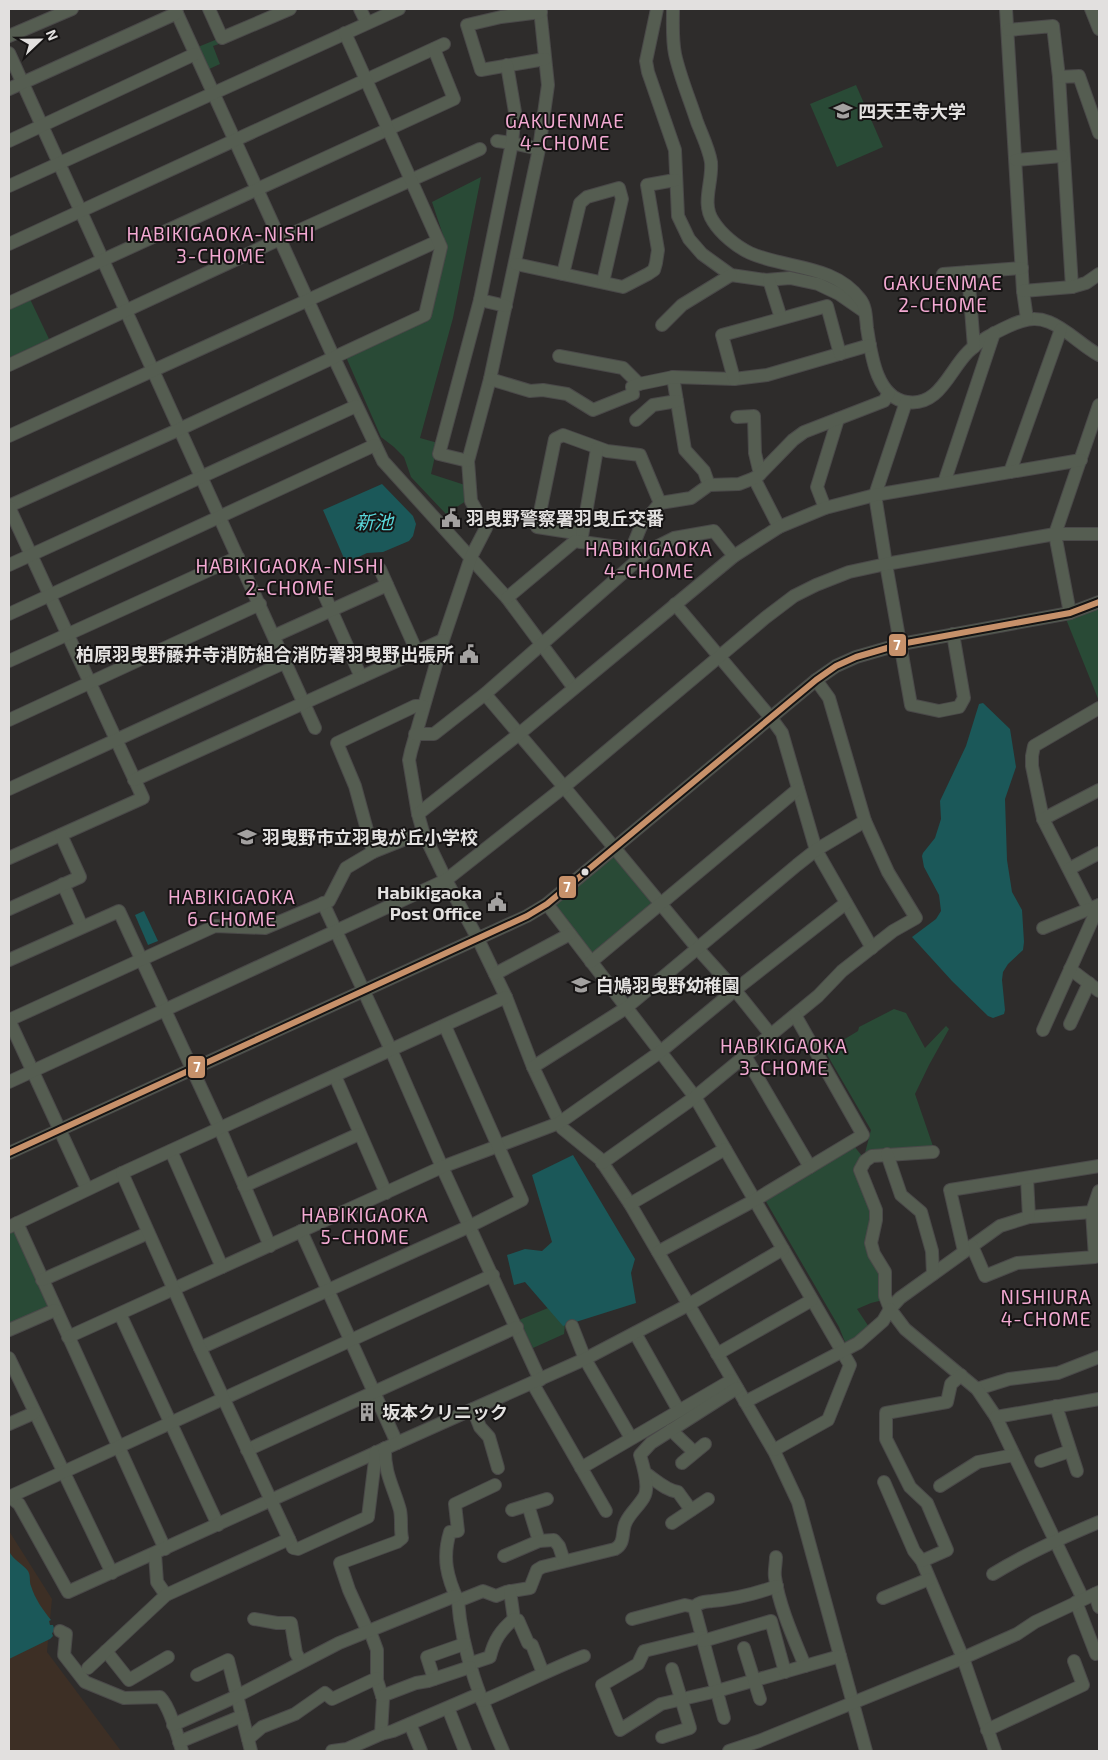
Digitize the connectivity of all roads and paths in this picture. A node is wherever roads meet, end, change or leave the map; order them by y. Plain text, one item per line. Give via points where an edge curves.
1 (72, 9) edge
2 (210, 9) edge
3 (290, 9) edge
4 (360, 9) edge
5 (399, 9) edge
6 (657, 9) edge
7 (674, 9) edge
8 (1006, 9) edge
9 (1091, 9) edge
10 (540, 10) edge
11 (176, 11) edge
12 (367, 23) junction
13 (1099, 29) edge
14 (1008, 30) junction
15 (344, 33) junction
16 (9, 36) edge
17 (9, 53) edge
18 (195, 54) junction
19 (545, 59) junction
20 (507, 66) junction
21 (1059, 77) junction
22 (366, 80) junction
23 (23, 83) junction
24 (9, 89) edge
25 (214, 93) junction
26 (42, 126) junction
27 (388, 129) junction
28 (1099, 133) edge
29 (235, 140) junction
30 (9, 141) edge
31 (497, 141) dead end
32 (512, 143) junction
33 (480, 149) dead end
34 (539, 149) junction
35 (1062, 156) junction
36 (1016, 160) junction
37 (59, 163) junction
38 (411, 180) junction
39 (675, 180) junction
40 (9, 186) edge
41 (257, 189) junction
42 (80, 211) junction
43 (280, 239) junction
44 (438, 241) junction
45 (9, 244) edge
46 (103, 260) junction
47 (516, 264) junction
48 (1022, 268) junction
49 (968, 272) junction
50 (563, 274) junction
51 (943, 274) dead end
52 (1099, 274) edge
53 (731, 276) junction
54 (769, 280) junction
55 (603, 282) junction
56 (1072, 288) junction
57 (1023, 291) junction
58 (308, 300) junction
59 (480, 300) junction
60 (9, 303) edge
61 (506, 306) junction
62 (126, 311) junction
63 (865, 312) junction
64 (781, 318) junction
65 (1027, 319) junction
66 (662, 325) dead end
67 (1061, 328) junction
68 (994, 333) junction
69 (870, 345) junction
70 (974, 346) junction
71 (840, 354) junction
72 (1099, 355) edge
73 (559, 356) dead end
74 (334, 358) junction
75 (9, 365) edge
76 (153, 372) junction
77 (673, 377) junction
78 (490, 379) junction
79 (734, 379) junction
80 (640, 384) junction
81 (889, 393) junction
82 (677, 401) junction
83 (906, 402) junction
84 (1099, 405) edge
85 (356, 406) junction
86 (737, 417) dead end
87 (838, 419) junction
88 (636, 420) dead end
89 (180, 429) junction
90 (9, 436) edge
91 (375, 445) junction
92 (597, 449) junction
93 (1081, 460) junction
94 (468, 461) junction
95 (1010, 472) junction
96 (201, 476) junction
97 (757, 476) junction
98 (944, 483) junction
99 (709, 485) junction
100 (875, 495) junction
101 (660, 503) junction
102 (9, 506) edge
103 (825, 508) junction
104 (219, 516) junction
105 (779, 528) junction
106 (1055, 534) junction
107 (1099, 534) edge
108 (582, 538) junction
109 (632, 548) junction
110 (648, 551) junction
111 (31, 555) junction
112 (238, 556) junction
113 (734, 556) junction
114 (471, 557) junction
115 (886, 564) junction
116 (9, 565) edge
117 (380, 569) dead end
118 (387, 585) junction
119 (324, 594) dead end
120 (50, 595) junction
121 (507, 598) junction
122 (1099, 602) edge
123 (260, 604) junction
124 (675, 604) junction
125 (331, 611) junction
126 (1070, 612) junction
127 (9, 614) edge
128 (68, 634) junction
129 (953, 634) junction
130 (274, 636) junction
131 (443, 640) junction
132 (542, 644) junction
133 (901, 644) junction
134 (417, 652) junction
135 (720, 656) junction
136 (9, 661) edge
137 (286, 662) junction
138 (360, 676) junction
139 (816, 680) junction
140 (90, 683) junction
141 (574, 688) junction
142 (485, 694) junction
143 (304, 702) junction
144 (423, 706) junction
145 (1099, 708) edge
146 (771, 718) junction
147 (9, 720) edge
148 (315, 728) dead end
149 (415, 734) junction
150 (518, 734) junction
151 (116, 740) junction
152 (134, 780) junction
153 (564, 787) junction
154 (9, 789) edge
155 (798, 790) junction
156 (1099, 790) edge
157 (418, 814) junction
158 (1043, 819) junction
159 (864, 821) junction
160 (423, 832) junction
161 (61, 835) junction
162 (614, 848) junction
163 (816, 850) junction
164 (373, 852) junction
165 (1099, 853) edge
166 (9, 858) edge
167 (1069, 869) junction
168 (446, 880) junction
169 (63, 884) junction
170 (323, 902) junction
171 (846, 903) junction
172 (547, 904) junction
173 (660, 904) junction
174 (1096, 906) edge
175 (9, 909) edge
176 (82, 927) junction
177 (1042, 928) dead end
178 (336, 932) junction
179 (570, 934) junction
180 (478, 939) junction
181 (872, 948) junction
182 (698, 950) junction
183 (9, 960) edge
184 (141, 960) junction
185 (591, 962) junction
186 (1070, 969) junction
187 (495, 974) junction
188 (1089, 983) junction
189 (734, 990) junction
190 (1099, 991) edge
191 (364, 992) junction
192 (506, 997) junction
193 (626, 1008) junction
194 (164, 1010) junction
195 (795, 1015) junction
196 (9, 1020) edge
197 (1070, 1024) dead end
198 (445, 1026) junction
199 (1043, 1030) dead end
200 (771, 1035) junction
201 (391, 1050) junction
202 (660, 1052) junction
203 (745, 1056) junction
204 (533, 1067) junction
205 (192, 1069) junction
206 (32, 1071) junction
207 (335, 1076) junction
208 (9, 1082) edge
209 (695, 1097) junction
210 (559, 1123) junction
211 (220, 1129) junction
212 (59, 1130) junction
213 (360, 1134) junction
214 (498, 1145) junction
215 (725, 1149) junction
216 (171, 1151) junction
217 (933, 1152) dead end
218 (9, 1153) edge
219 (887, 1154) junction
220 (602, 1163) junction
221 (1099, 1166) edge
222 (442, 1167) junction
223 (810, 1167) junction
224 (122, 1173) junction
225 (1027, 1178) junction
226 (244, 1186) junction
227 (87, 1190) junction
228 (1099, 1191) edge
229 (386, 1193) junction
230 (754, 1200) junction
231 (630, 1204) junction
232 (1092, 1212) junction
233 (1029, 1217) junction
234 (13, 1225) edge
235 (470, 1226) junction
236 (301, 1231) junction
237 (148, 1232) junction
238 (270, 1246) junction
239 (968, 1248) junction
240 (783, 1249) junction
241 (658, 1252) junction
242 (222, 1267) junction
243 (933, 1274) junction
244 (493, 1275) junction
245 (42, 1280) junction
246 (173, 1290) junction
247 (328, 1290) junction
248 (812, 1300) junction
249 (688, 1305) junction
250 (55, 1310) junction
251 (890, 1310) junction
252 (120, 1314) junction
253 (572, 1326) dead end
254 (517, 1328) junction
255 (9, 1330) edge
256 (635, 1333) junction
257 (68, 1337) junction
258 (351, 1341) junction
259 (200, 1348) junction
260 (842, 1351) junction
261 (717, 1354) junction
262 (1099, 1357) edge
263 (9, 1358) edge
264 (585, 1359) junction
265 (960, 1376) junction
266 (536, 1382) junction
267 (735, 1384) junction
268 (977, 1389) junction
269 (374, 1392) junction
270 (224, 1399) junction
271 (1099, 1399) edge
272 (745, 1402) junction
273 (1056, 1406) junction
274 (473, 1409) junction
275 (679, 1410) junction
276 (34, 1413) junction
277 (996, 1417) junction
278 (171, 1423) junction
279 (9, 1424) edge
280 (671, 1430) junction
281 (631, 1438) junction
282 (706, 1444) dead end
283 (119, 1448) junction
284 (386, 1448) junction
285 (247, 1450) junction
286 (774, 1450) junction
287 (1070, 1450) junction
288 (694, 1452) junction
289 (1014, 1455) junction
290 (1041, 1461) dead end
291 (682, 1463) dead end
292 (498, 1468) dead end
293 (581, 1468) junction
294 (1076, 1470) dead end
295 (62, 1473) junction
296 (645, 1473) junction
297 (884, 1482) dead end
298 (495, 1485) dead end
299 (940, 1486) dead end
300 (9, 1496) edge
301 (547, 1499) dead end
302 (708, 1499) dead end
303 (271, 1500) junction
304 (528, 1505) junction
305 (512, 1510) dead end
306 (691, 1510) junction
307 (606, 1511) dead end
308 (1099, 1522) edge
309 (672, 1523) dead end
310 (218, 1525) junction
311 (289, 1539) junction
312 (1055, 1540) junction
313 (539, 1541) junction
314 (160, 1551) junction
315 (504, 1556) dead end
316 (776, 1557) dead end
317 (564, 1561) junction
318 (922, 1561) junction
319 (112, 1573) junction
320 (993, 1574) dead end
321 (929, 1579) junction
322 (777, 1586) junction
323 (510, 1591) junction
324 (166, 1594) junction
325 (1088, 1597) edge
326 (883, 1598) dead end
327 (457, 1599) junction
328 (694, 1607) junction
329 (1099, 1607) edge
330 (254, 1619) dead end
331 (514, 1619) junction
332 (632, 1619) dead end
333 (60, 1631) dead end
334 (369, 1632) junction
335 (702, 1639) junction
336 (464, 1644) junction
337 (744, 1648) dead end
338 (106, 1651) junction
339 (1096, 1654) dead end
340 (584, 1656) dead end
341 (840, 1656) junction
342 (168, 1658) dead end
343 (963, 1658) junction
344 (1074, 1661) dead end
345 (301, 1662) junction
346 (470, 1665) junction
347 (805, 1666) junction
348 (88, 1668) dead end
349 (672, 1669) dead end
350 (785, 1672) junction
351 (543, 1673) junction
352 (197, 1674) dead end
353 (376, 1678) junction
354 (434, 1679) junction
355 (754, 1681) junction
356 (716, 1692) junction
357 (237, 1696) junction
358 (382, 1696) junction
359 (480, 1698) junction
360 (682, 1699) junction
361 (760, 1699) dead end
362 (852, 1703) junction
363 (448, 1708) junction
364 (242, 1716) junction
365 (724, 1718) dead end
366 (410, 1724) junction
367 (174, 1725) junction
368 (987, 1730) junction
369 (381, 1734) junction
370 (662, 1737) dead end
371 (180, 1747) edge
372 (248, 1747) edge
373 (347, 1750) edge
374 (332, 1751) edge
375 (421, 1751) edge
376 (465, 1751) edge
377 (503, 1751) edge
378 (729, 1751) edge
379 (866, 1751) edge
380 (996, 1751) edge

1 - 16 street
2 - 3 street via 222,38
4 - 12 street
5 - 12 street
6 - 39 street via 646,61 675,150
7 - 63 street via 675,55 711,162 707,204 713,221 730,240 749,253 807,267 851,288 862,300
8 - 14 street
9 - 13 street
10 - 19 street
10 - 20 street via 467,25 481,70
11 - 18 street
11 - 23 street
12 - 15 street
14 - 21 street via 1053,26
14 - 36 street
15 - 22 street
15 - 25 street
17 - 23 street
18 - 25 street
18 - 26 street
19 - 20 street
19 - 34 street via 548,85
20 - 32 street via 515,112
21 - 28 street via 1079,76
21 - 35 street
22 - 27 street
22 - 27 street via 439,46 454,99
22 - 29 street
23 - 24 street
23 - 26 street
25 - 29 street
25 - 37 street
26 - 30 street
26 - 37 street
27 - 38 street
27 - 41 street
29 - 41 street
29 - 42 street
31 - 32 street
32 - 34 street
32 - 59 street
33 - 38 street
34 - 47 street
35 - 36 street
35 - 56 street
36 - 48 street
37 - 40 street
37 - 42 street
38 - 43 street
38 - 44 street
39 - 53 street via 678,216 689,239 702,254
39 - 55 street via 647,185 658,250 654,270 624,287
41 - 43 street
41 - 46 street
42 - 45 street
42 - 46 street
43 - 58 street
43 - 62 street
44 - 58 street
44 - 74 street via 441,247 425,315
46 - 60 street
46 - 62 street
47 - 50 street
47 - 61 street
48 - 49 street
48 - 57 street
49 - 51 street
49 - 70 street
50 - 55 street
50 - 55 street via 580,202 619,188 622,199
52 - 56 street
53 - 54 street
53 - 66 street via 682,305
54 - 63 street via 790,278 818,284
54 - 64 street
56 - 57 street
57 - 65 street
58 - 74 street
58 - 76 street
59 - 61 street
59 - 94 street via 439,454
61 - 78 street
62 - 75 street
62 - 76 street
63 - 69 street
64 - 71 street via 827,306
64 - 79 street via 722,335
65 - 67 street
65 - 68 street
67 - 72 street
67 - 95 street
68 - 70 street
68 - 98 street
69 - 71 street
69 - 81 street via 878,377
70 - 83 street via 928,400
71 - 79 street via 767,375
73 - 80 street via 623,368
74 - 85 street
74 - 89 street
76 - 89 street
76 - 90 street
77 - 79 street
77 - 80 street
77 - 82 street
78 - 80 street via 530,391 567,394 593,410 633,394 632,387
78 - 94 street
81 - 83 street
81 - 87 street via 884,401
82 - 88 street via 653,405
82 - 99 street via 685,450 704,471
83 - 100 street
84 - 93 street
85 - 91 street
85 - 96 street
86 - 97 street via 754,416
87 - 97 street via 804,432
87 - 103 street via 817,487
89 - 96 street
89 - 102 street
91 - 104 street
91 - 114 street via 383,460
92 - 101 street via 640,455
92 - 108 street
92 - 108 street via 563,435 555,439 537,527
93 - 95 street
93 - 106 street
94 - 114 street via 471,501 486,528
95 - 98 street
96 - 104 street
96 - 111 street
97 - 99 street via 739,484
97 - 105 street
98 - 100 street
99 - 101 street via 691,498
100 - 103 street
100 - 115 street
101 - 109 street via 641,526
102 - 111 street
103 - 105 street
104 - 112 street
104 - 120 street
105 - 113 street
106 - 107 street
106 - 115 street
106 - 126 street
108 - 109 street
108 - 121 street
109 - 110 street
110 - 113 street via 674,538 714,530
110 - 132 street
111 - 116 street
111 - 120 street
112 - 123 street
112 - 128 street
113 - 124 street
114 - 121 street
114 - 131 street
115 - 133 street
115 - 135 street via 849,572 794,596
117 - 118 street
118 - 125 street
118 - 134 street
119 - 125 street
120 - 127 street
120 - 128 street
121 - 132 street
122 - 126 street
123 - 130 street
123 - 140 street
124 - 135 street
124 - 141 street
125 - 130 street
125 - 138 street
126 - 129 street
128 - 136 street
128 - 140 street
129 - 133 street
129 - 133 street via 964,698 959,707 939,711 911,705
130 - 137 street
131 - 134 street
131 - 144 street
132 - 141 street
132 - 142 street
133 - 139 street via 856,657
134 - 138 street
135 - 146 street
135 - 153 street
137 - 143 street
137 - 151 street
138 - 143 street
139 - 146 street
139 - 159 street via 829,698
140 - 147 street
140 - 151 street
141 - 150 street
142 - 149 street via 434,734
142 - 150 street
143 - 148 street
143 - 152 street
144 - 149 street
144 - 164 street via 414,706 336,743 355,786
145 - 158 street via 1034,746 1032,766
146 - 155 street via 782,733
146 - 162 street
149 - 157 street via 409,760
150 - 153 street
150 - 157 street
151 - 152 street
151 - 154 street
152 - 161 street via 143,798
153 - 162 street
153 - 168 street
155 - 163 street
155 - 173 street
156 - 158 street
157 - 160 street
158 - 167 street
159 - 163 street
159 - 181 street via 888,872 916,918
160 - 164 street
160 - 168 street
161 - 166 street
161 - 169 street via 80,877
162 - 172 street
162 - 173 street
163 - 171 street
163 - 182 street
164 - 170 street via 346,868 329,901
165 - 167 street
167 - 174 street
168 - 178 street
168 - 180 street
169 - 175 street
169 - 176 street
170 - 178 street
170 - 184 street via 265,928 215,926
171 - 181 street
171 - 189 street
172 - 179 street
172 - 180 street
173 - 182 street
173 - 185 street
174 - 177 street
174 - 186 street
176 - 183 street
176 - 184 street via 119,911
178 - 191 street
178 - 194 street
179 - 185 street
179 - 187 street
180 - 187 street
180 - 191 street
181 - 195 street
182 - 189 street
182 - 193 street
184 - 194 street
184 - 196 street
185 - 193 street
186 - 188 street
186 - 199 street
187 - 192 street
188 - 190 street
188 - 197 street
189 - 200 street
189 - 202 street
191 - 201 street
191 - 205 street
192 - 198 street
192 - 204 street
193 - 202 street
193 - 204 street
194 - 205 street
194 - 206 street
195 - 200 street
195 - 223 street via 863,1135
196 - 206 street
198 - 201 street
198 - 214 street
200 - 203 street
201 - 207 street
201 - 222 street
202 - 209 street
202 - 210 street
203 - 209 street
203 - 223 street
204 - 210 street
205 - 211 street
205 - 212 street
206 - 208 street
206 - 212 street
207 - 211 street
207 - 213 street
209 - 215 street
209 - 220 street
210 - 214 street
210 - 220 street
211 - 216 street
211 - 226 street
212 - 218 street
212 - 227 street
213 - 226 street
213 - 229 street
214 - 222 street
214 - 235 street via 522,1200
215 - 230 street
215 - 231 street
216 - 224 street
216 - 242 street
217 - 219 street
219 - 243 street via 901,1195 921,1212 932,1251
219 - 251 street via 872,1156 860,1170 876,1210 872,1243 874,1254 885,1272 885,1296
220 - 231 street
221 - 225 street
222 - 229 street
222 - 235 street
223 - 230 street
224 - 227 street
224 - 237 street
225 - 233 street
225 - 239 street via 950,1190
226 - 238 street
227 - 234 street
228 - 232 street
229 - 236 street
230 - 240 street
230 - 241 street
231 - 241 street
232 - 233 street
232 - 239 street via 1095,1257 1017,1263 985,1276
233 - 239 street via 1000,1226
234 - 245 street
235 - 244 street
235 - 247 street
236 - 238 street
236 - 247 street
237 - 245 street
237 - 246 street
238 - 242 street
239 - 243 street
240 - 248 street
240 - 249 street
241 - 249 street
242 - 246 street
243 - 251 street via 900,1298
244 - 254 street
244 - 258 street
245 - 250 street
246 - 252 street
246 - 259 street
247 - 258 street
247 - 259 street
248 - 260 street
248 - 261 street
249 - 256 street
249 - 261 street
250 - 255 street
250 - 257 street
251 - 260 street via 883,1321 858,1343
251 - 265 street via 905,1329
252 - 257 street
252 - 278 street
253 - 264 street
254 - 266 street
254 - 269 street
256 - 264 street
256 - 275 street
257 - 283 street
258 - 269 street
258 - 270 street
259 - 270 street
260 - 272 street
260 - 286 street via 850,1365 828,1420
261 - 267 street
262 - 268 street via 1058,1373
263 - 276 street
264 - 266 street
264 - 281 street
265 - 268 street
265 - 318 street via 951,1384 947,1402 886,1413 886,1439 910,1488 927,1503 947,1550
266 - 274 street
266 - 293 street
267 - 272 street
267 - 275 street
267 - 280 street
268 - 277 street
269 - 284 street
269 - 285 street
270 - 278 street
270 - 285 street
271 - 273 street
272 - 286 street
273 - 277 street
273 - 287 street
274 - 284 street
274 - 292 street via 480,1427 489,1437
275 - 281 street
276 - 279 street
276 - 295 street
277 - 289 street
278 - 283 street
278 - 310 street
280 - 288 street
280 - 296 street via 640,1455
281 - 293 street
282 - 288 street
283 - 295 street
283 - 314 street
284 - 303 street
284 - 311 street via 368,1517 298,1549 293,1548
284 - 334 street via 386,1469 401,1513 402,1538 340,1563
285 - 303 street
286 - 341 street via 798,1502
287 - 290 street
287 - 294 street
288 - 291 street
289 - 299 street via 978,1462
289 - 312 street
293 - 307 street
295 - 300 street
295 - 319 street
296 - 306 street via 668,1490 678,1492
296 - 317 street via 646,1495 625,1522 620,1547
297 - 318 street via 914,1551
298 - 327 street via 455,1504 458,1531 450,1532 446,1568
300 - 319 street via 19,1504 68,1592
301 - 304 street
302 - 306 street
303 - 310 street
303 - 311 street
304 - 305 street
304 - 313 street
306 - 309 street
308 - 312 street
310 - 314 street
311 - 324 street
312 - 320 street
312 - 325 street
313 - 315 street
313 - 317 street via 554,1540
314 - 319 street
314 - 324 street via 157,1582
316 - 322 street
317 - 323 street via 537,1570 530,1588
318 - 321 street
321 - 326 street
321 - 343 street
322 - 328 street via 732,1600 698,1603
322 - 347 street
323 - 327 street via 496,1596 482,1591
323 - 331 street
324 - 338 street
325 - 329 street
325 - 339 street
325 - 343 street
327 - 334 street
327 - 336 street
328 - 332 street via 685,1605
328 - 335 street
330 - 345 street via 291,1623 296,1653
331 - 346 street via 497,1636 490,1657
331 - 351 street via 518,1620 528,1643 532,1645
333 - 367 street via 66,1634 64,1655 85,1682 124,1698 160,1697
334 - 345 street
334 - 353 street via 377,1650
335 - 350 street via 771,1621
335 - 356 street
335 - 360 street via 644,1651 638,1664 602,1685 620,1730 661,1704
336 - 346 street
336 - 354 street via 427,1656
337 - 355 street
338 - 342 street via 129,1680
338 - 348 street
340 - 351 street
341 - 347 street
341 - 362 street
343 - 362 street
343 - 368 street
344 - 368 street via 1083,1685
345 - 357 street
346 - 354 street
346 - 359 street
347 - 350 street
349 - 360 street
350 - 355 street
351 - 359 street via 516,1687
352 - 357 street via 228,1660
353 - 358 street
353 - 372 street via 332,1699 325,1693 295,1714 262,1727
354 - 358 street
355 - 356 street
355 - 361 street
356 - 360 street
356 - 365 street
357 - 364 street
357 - 367 street
358 - 369 street
359 - 363 street
359 - 377 street
360 - 370 street via 690,1728
362 - 378 street
362 - 379 street
363 - 366 street
363 - 376 street
364 - 371 street
364 - 372 street
366 - 369 street
366 - 375 street
367 - 371 street
368 - 380 street
369 - 373 street
373 - 374 street

